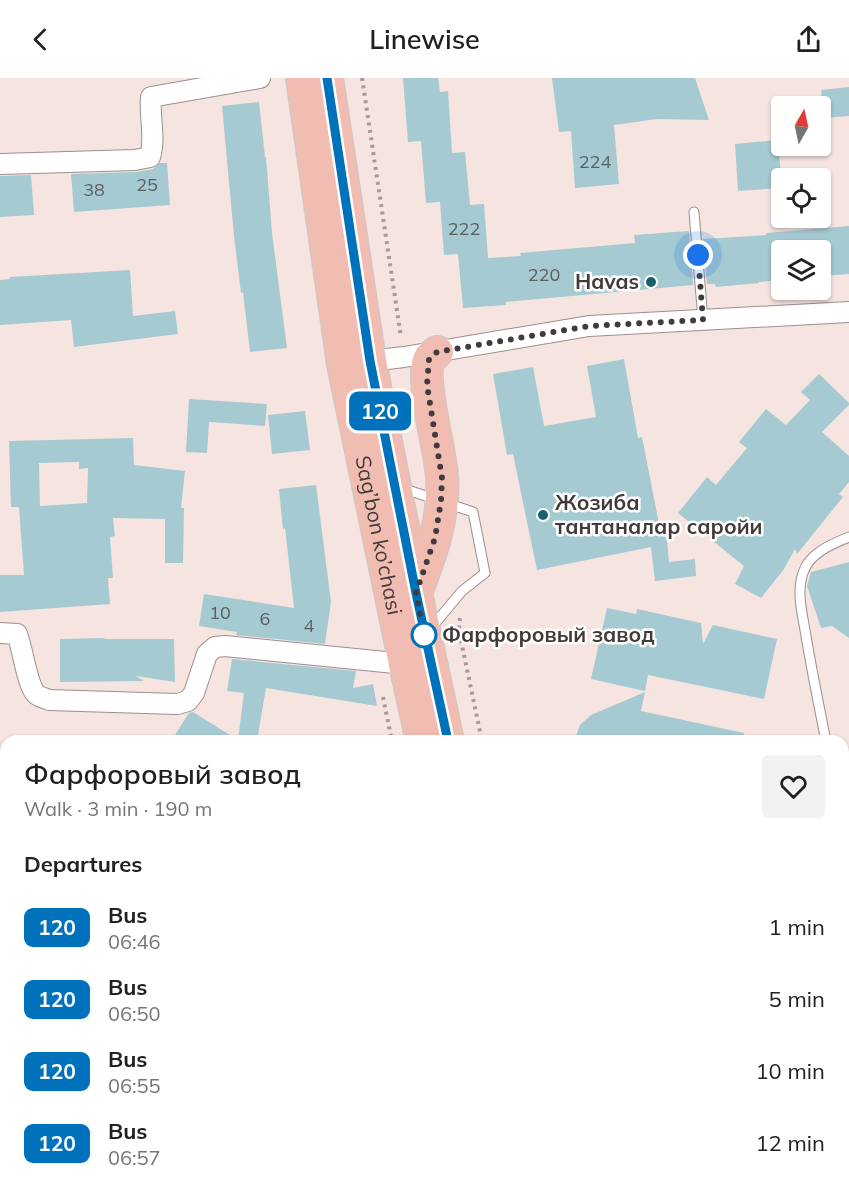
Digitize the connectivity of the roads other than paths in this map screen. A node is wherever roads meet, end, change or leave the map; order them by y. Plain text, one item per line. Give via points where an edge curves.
1 (260, 78) edge
2 (302, 78) edge
3 (327, 78) edge
4 (0, 164) edge
5 (694, 212) dead end
6 (849, 312) edge
7 (703, 320) junction
8 (437, 352) junction
9 (357, 363) junction
10 (394, 486) junction
11 (441, 501) junction
12 (849, 537) edge
13 (416, 593) junction
14 (0, 633) edge
15 (424, 635) junction
16 (405, 664) junction
17 (421, 735) edge
18 (447, 735) edge
19 (825, 735) edge

1 - 4 street via 151,97 150,157
2 - 9 main road, Sag’bon ko’chasi
3 - 9 main road, Sag’bon ko’chasi
5 - 7 lane
6 - 7 street
7 - 8 street via 589,326
8 - 9 street
8 - 11 main road via 429,359 427,385 442,478
9 - 10 main road, Sag’bon ko’chasi
9 - 16 main road, Sag’bon ko’chasi
10 - 11 lane
10 - 13 main road, Sag’bon ko’chasi
11 - 13 main road via 435,538
11 - 15 lane via 473,512 485,573 462,591
12 - 19 lane via 813,557 803,572 800,595
13 - 15 main road, Sag’bon ko’chasi
14 - 16 street via 17,634 31,687 37,696 49,700 177,704 188,701 207,654 215,647
15 - 18 main road, Sag’bon ko’chasi
16 - 17 main road, Sag’bon ko’chasi

